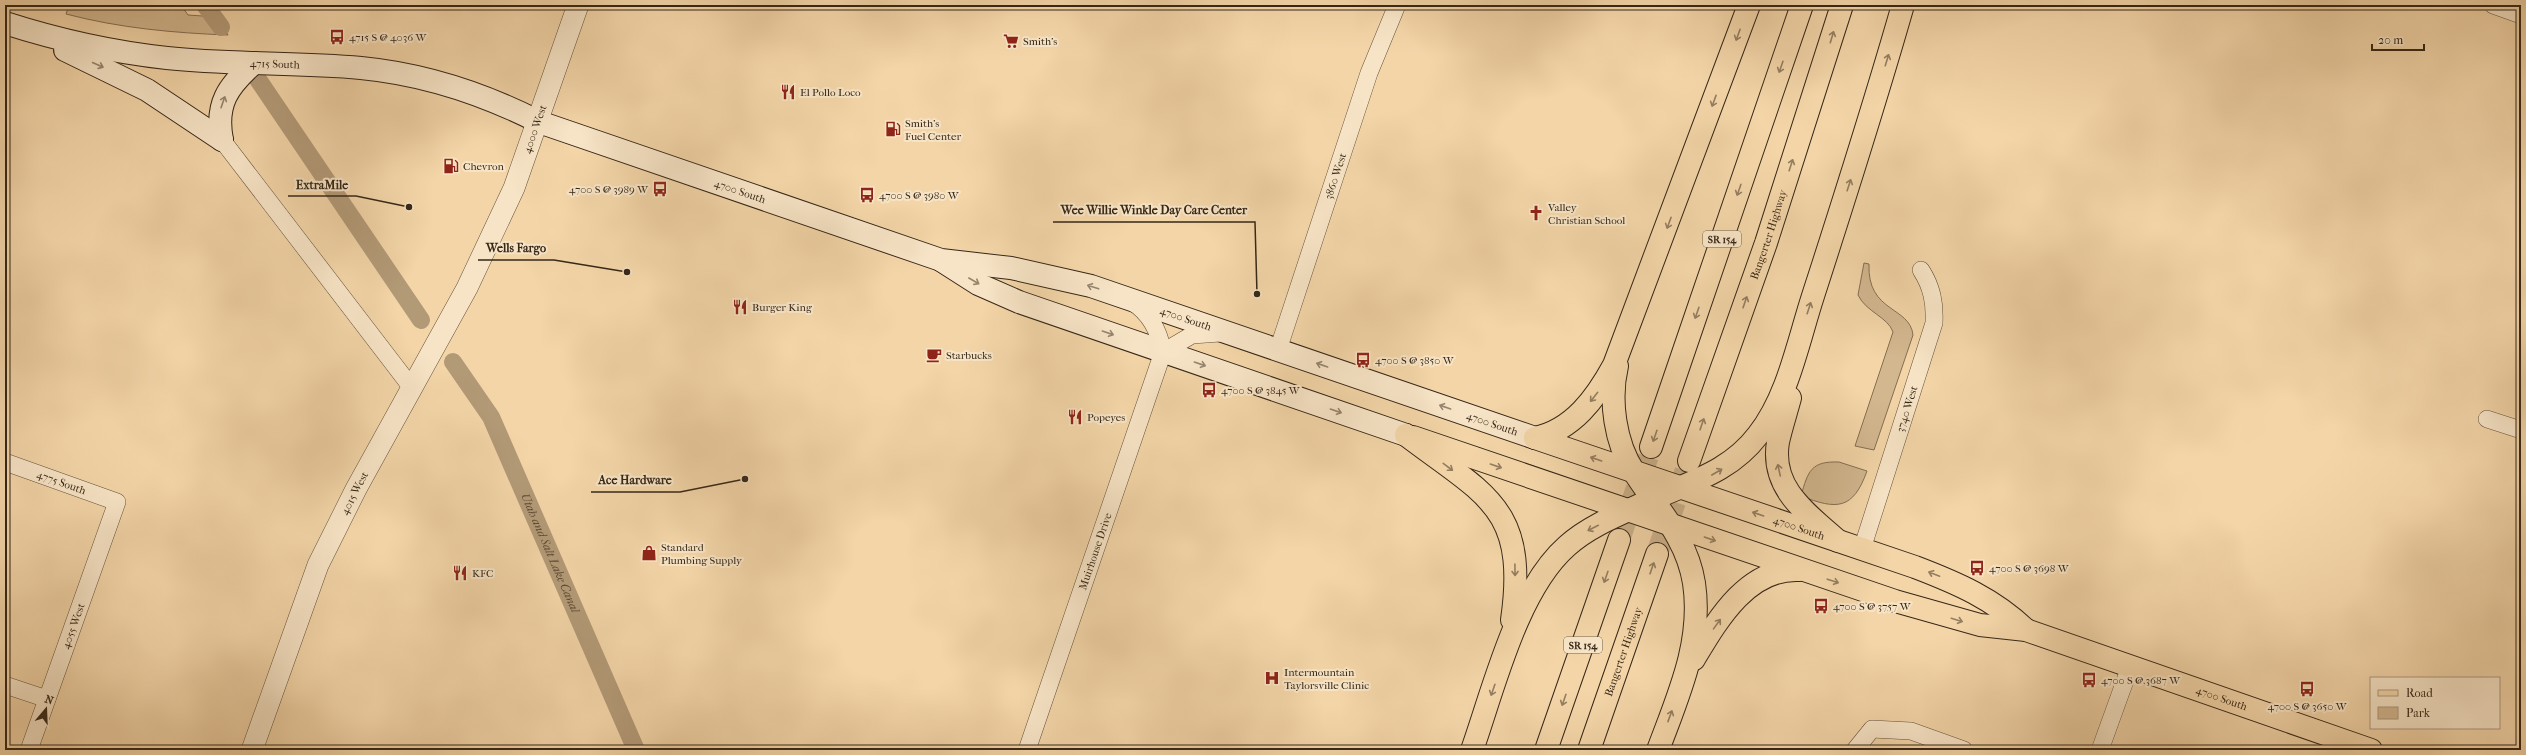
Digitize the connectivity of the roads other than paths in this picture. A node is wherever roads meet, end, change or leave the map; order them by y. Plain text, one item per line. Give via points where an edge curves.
1 (578, 5) edge
2 (1396, 5) edge
3 (1749, 5) edge
4 (1802, 5) edge
5 (1842, 5) edge
6 (1903, 5) edge
7 (2492, 5) edge
8 (2521, 15) edge
9 (5, 23) edge
10 (39, 34) junction
11 (254, 63) junction
12 (539, 122) junction
13 (222, 140) junction
14 (486, 250) joint
15 (941, 260) junction
16 (1921, 270) dead end
17 (1122, 297) junction
18 (1233, 334) junction
19 (1797, 345) junction
20 (1278, 350) junction
21 (1621, 351) junction
22 (1163, 352) junction
23 (412, 388) junction
24 (2487, 419) dead end
25 (2521, 430) edge
26 (1406, 435) junction
27 (1535, 438) junction
28 (1650, 448) tunnel mouth
29 (1689, 461) tunnel mouth
30 (5, 462) edge
31 (1633, 471) junction
32 (1681, 488) junction
33 (1654, 499) junction
34 (118, 502) joint
35 (1628, 511) junction
36 (1673, 526) junction
37 (1619, 540) tunnel mouth
38 (1838, 541) junction
39 (1862, 549) junction
40 (1657, 554) tunnel mouth
41 (1800, 570) junction
42 (2026, 630) junction
43 (1506, 653) junction
44 (2130, 667) junction
45 (1683, 682) junction
46 (5, 685) edge
47 (47, 699) junction
48 (29, 750) edge
49 (252, 750) edge
50 (1027, 750) edge
51 (1472, 750) edge
52 (1546, 750) edge
53 (1589, 750) edge
54 (1658, 750) edge
55 (1855, 750) edge
56 (1964, 750) edge
57 (2100, 750) edge
58 (2371, 750) edge

1 - 12 street, 4000 West
2 - 20 street, 3860 West via 1369,73
3 -> 21 main road
4 -> 28 main road, SR 154
29 -> 5 main road, Bangerter Highway via 1766,243
19 -> 6 main road via 1866,131
7 - 8 street
9 - 10 main road, 4715 South
10 - 11 main road, 4715 South via 136,54
10 -> 13 main road via 74,55 147,90
11 - 12 main road, 4715 South via 362,68 413,77 501,102
13 -> 11 main road via 220,118 225,96 238,77
12 - 14 street, 4000 West via 514,188
12 - 15 main road, 4700 South
13 - 23 street
14 - 23 street, 4015 West
17 -> 15 main road, 4700 South via 1053,276
15 -> 22 main road, 4700 South via 978,284 1019,302
16 - 39 street, 3740 West via 1934,299 1934,323
17 - 18 main road, 4700 South
17 - 22 street via 1133,303 1151,320 1161,340
18 - 20 main road, 4700 South
18 - 22 street via 1192,335
32 -> 19 main road via 1721,470 1759,435 1776,406
38 -> 19 main road via 1792,498 1784,485 1778,466 1778,441 1790,395
27 -> 20 main road, 4700 South
21 -> 27 main road via 1598,392 1572,421 1556,432
21 - 31 main road via 1616,371 1614,407 1620,439
22 -> 26 main road, 4700 South
22 - 50 street, Muirhouse Drive
23 - 49 street, 4015 West via 356,489 318,565
24 - 25 street
26 -> 35 main road, 4700 South
26 -> 43 main road via 1490,500 1506,524 1514,548 1516,584
31 -> 27 main road, 4700 South
30 - 34 street, 4775 South
31 - 32 main road, 4700 South
31 - 33 main road
32 - 33 main road
38 -> 32 main road, 4700 South
33 - 35 main road
33 - 36 main road
34 - 47 street, 4055 West
35 - 36 main road, 4700 South
35 -> 43 main road via 1582,534 1555,557 1535,584
36 -> 41 main road, 4700 South
36 - 45 main road via 1688,560 1695,592 1695,630
37 -> 52 main road, SR 154
38 - 39 main road, 4700 South
42 -> 39 main road, 4700 South via 1997,605 1963,586
53 -> 40 main road, Bangerter Highway
41 -> 42 main road, 4700 South via 1964,622
45 -> 41 main road via 1717,622 1750,584 1776,571
42 - 44 main road, 4700 South
43 -> 51 main road
44 - 57 street
44 - 58 main road, 4700 South
54 -> 45 main road
46 - 47 street
47 - 48 street, 4055 West
55 - 56 street via 1872,729 1911,731

